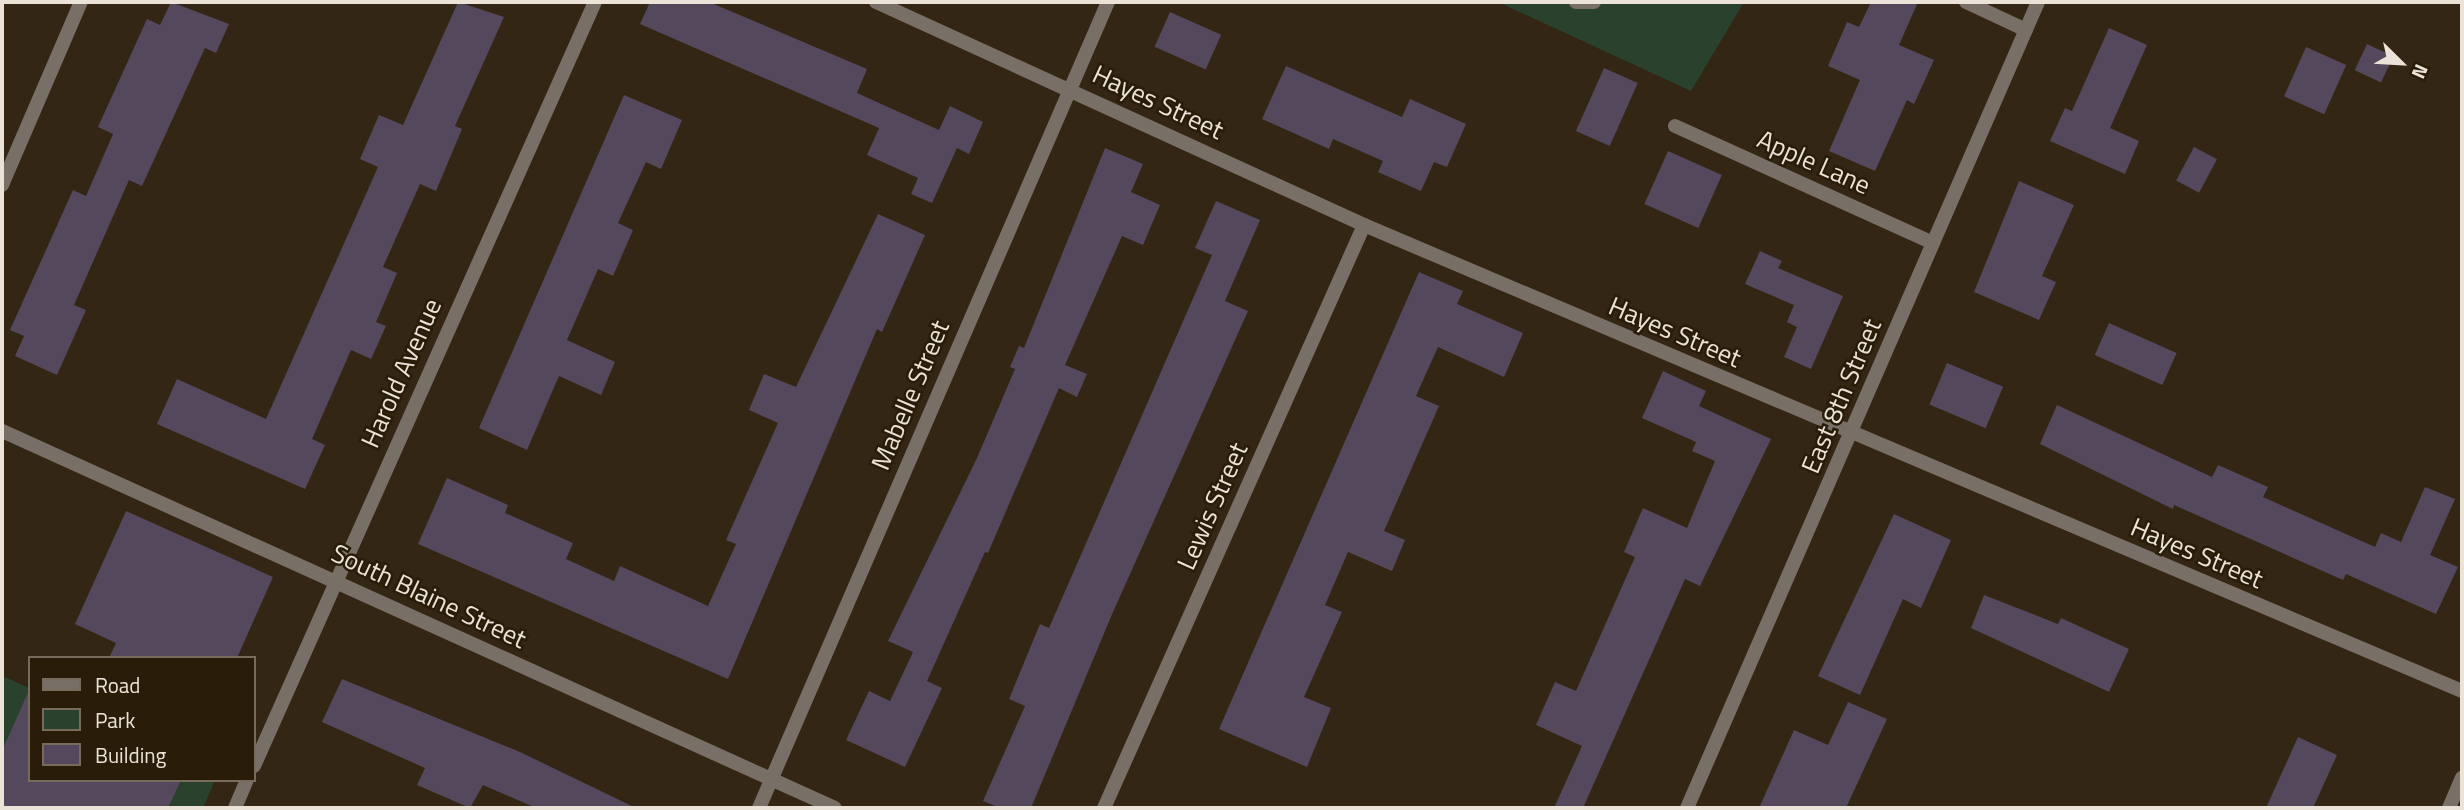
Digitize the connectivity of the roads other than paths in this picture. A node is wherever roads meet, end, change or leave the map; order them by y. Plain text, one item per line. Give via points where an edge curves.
1 (81, 2) edge
2 (594, 2) edge
3 (876, 2) edge
4 (1108, 2) edge
5 (1576, 2) edge
6 (1594, 2) edge
7 (1966, 2) edge
8 (2038, 2) edge
9 (2026, 30) junction
10 (1069, 89) junction
11 (1675, 126) dead end
12 (2, 185) edge
13 (1364, 225) junction
14 (1933, 243) junction
15 (2, 431) edge
16 (1852, 435) junction
17 (335, 580) junction
18 (2462, 691) edge
19 (256, 761) edge
20 (2462, 778) edge
21 (771, 780) junction
22 (246, 782) edge
23 (235, 808) edge
24 (759, 808) edge
25 (835, 808) edge
26 (1104, 808) edge
27 (1687, 808) edge
28 (2449, 808) edge

1 - 12 street
2 - 17 street, Harold Avenue
3 - 10 street, Hayes Street
4 - 10 street, Mabelle Street
5 - 6 street
7 - 9 street
8 - 9 street, East 8th Street
9 - 14 street, East 8th Street
10 - 13 street, Hayes Street
10 - 21 street, Mabelle Street
11 - 14 street, Apple Lane
13 - 16 street, Hayes Street
13 - 26 street, Lewis Street
14 - 16 street, East 8th Street
15 - 17 street, South Blaine Street
16 - 18 street, Hayes Street
16 - 27 street, East 8th Street
17 - 19 street, Harold Avenue
17 - 21 street, South Blaine Street
20 - 28 street
21 - 24 street, Mabelle Street
21 - 25 street, South Blaine Street
22 - 23 street

